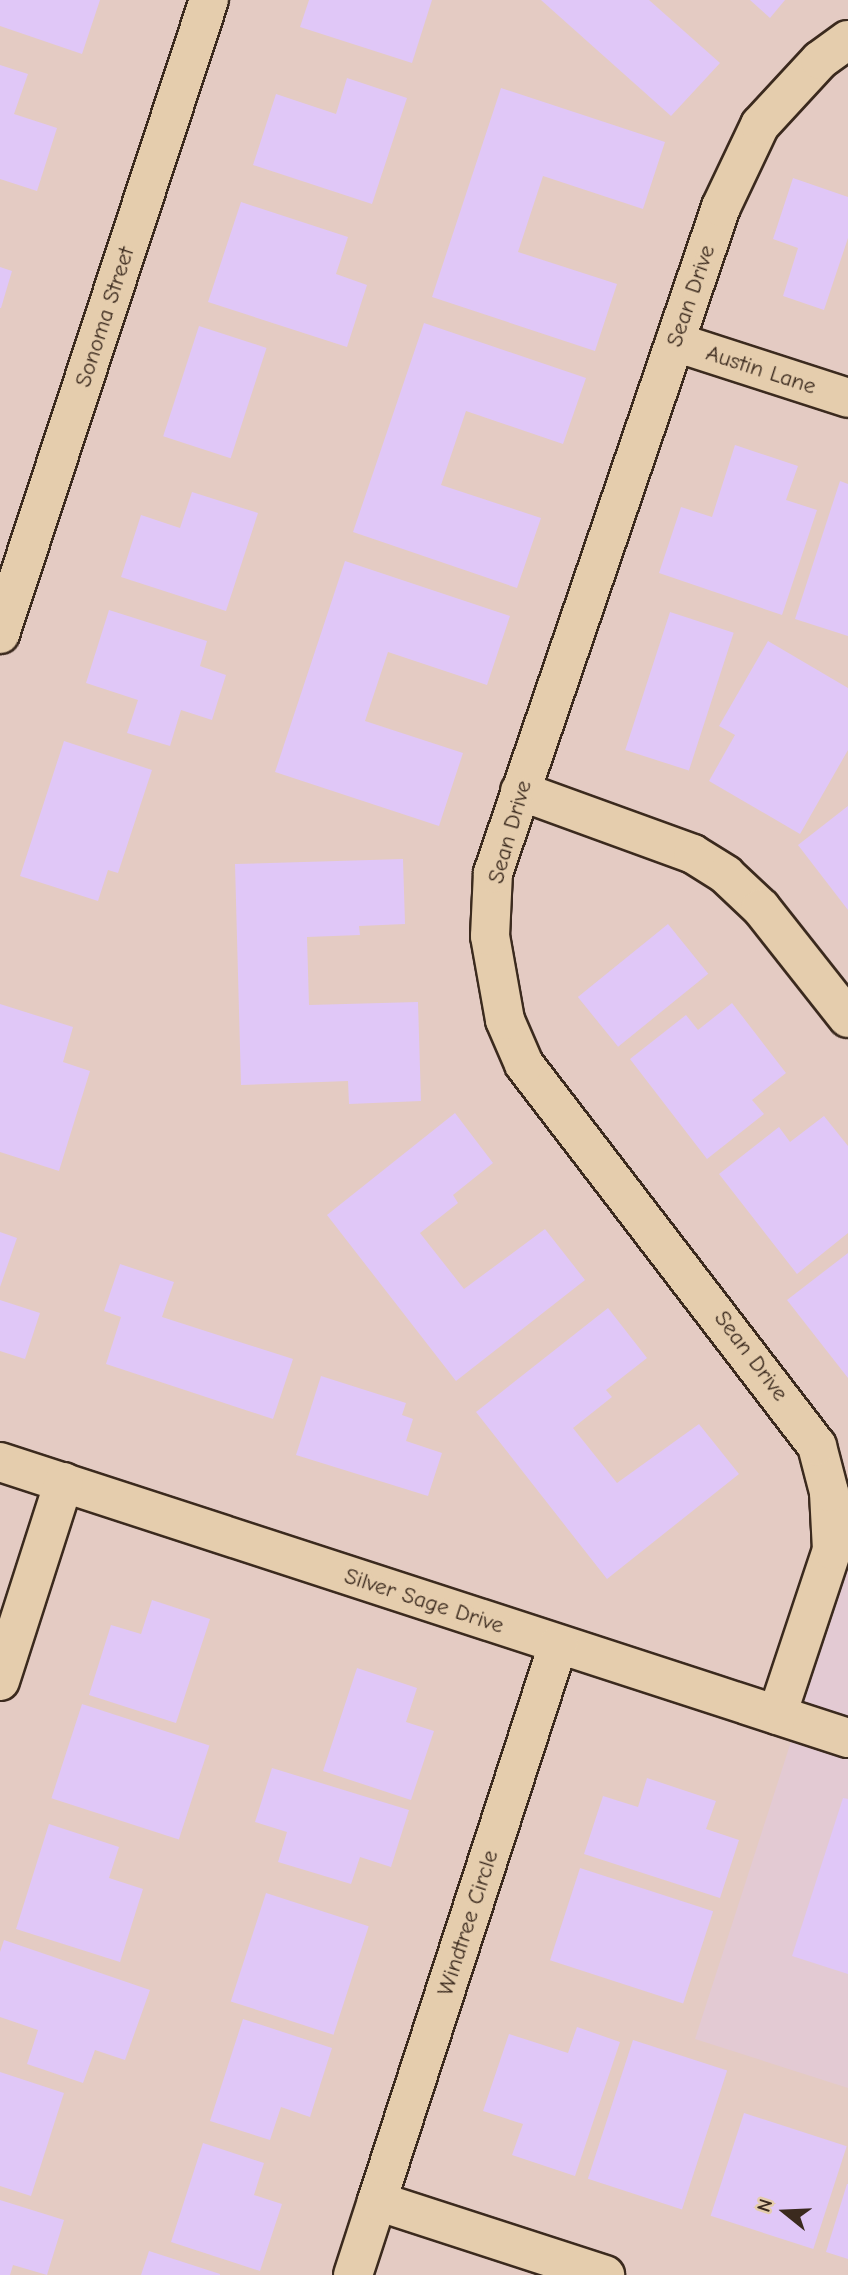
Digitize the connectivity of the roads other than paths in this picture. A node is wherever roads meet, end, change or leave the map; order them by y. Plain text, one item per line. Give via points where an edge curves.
1 (209, 0) edge
2 (848, 40) edge
3 (675, 342) junction
4 (848, 398) edge
5 (0, 634) edge
6 (520, 791) junction
7 (848, 1018) edge
8 (0, 1462) edge
9 (64, 1482) junction
10 (558, 1645) junction
11 (0, 1681) edge
12 (777, 1715) junction
13 (848, 1738) edge
14 (377, 2202) junction
15 (353, 2275) edge
16 (606, 2275) edge

1 - 5 street, Sonoma Street
2 - 3 street, Sean Drive via 820,60 760,125 721,206
3 - 4 street, Austin Lane
3 - 6 street, Sean Drive
6 - 7 street via 693,854 726,875 761,908
6 - 12 street, Sean Drive via 494,873 490,936 505,1020 524,1064 765,1372 817,1446 829,1492 832,1550
8 - 9 street, Silver Sage Drive
9 - 10 street, Silver Sage Drive
9 - 11 street
10 - 12 street, Silver Sage Drive
10 - 14 street, Windtree Circle
12 - 13 street, Silver Sage Drive
14 - 15 street, Windtree Circle
14 - 16 street

